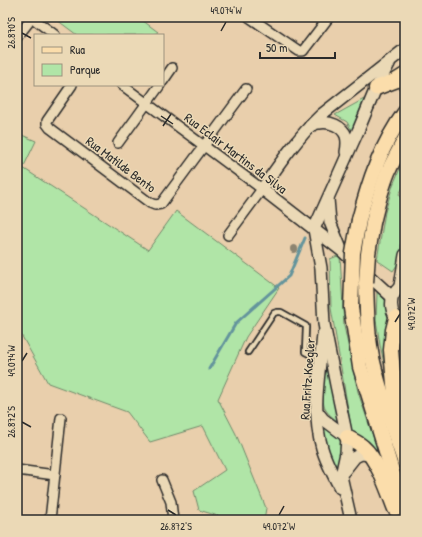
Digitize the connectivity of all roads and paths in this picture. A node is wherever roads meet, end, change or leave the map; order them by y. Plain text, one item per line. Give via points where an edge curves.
1 (32, 17) edge
2 (249, 17) edge
3 (329, 17) edge
4 (54, 34) edge
5 (17, 37) edge
6 (405, 49) edge
7 (391, 60) junction
8 (172, 68) dead end
9 (405, 75) edge
10 (164, 79) edge
11 (71, 86) edge
12 (123, 86) edge
13 (159, 86) edge
14 (376, 88) junction
15 (246, 89) dead end
16 (339, 102) junction
17 (146, 103) junction
18 (405, 112) edge
19 (310, 126) junction
20 (405, 139) edge
21 (118, 143) dead end
22 (204, 146) junction
23 (346, 157) junction
24 (262, 190) junction
25 (328, 196) junction
26 (314, 229) junction
27 (228, 235) dead end
28 (339, 249) junction
29 (405, 255) edge
30 (321, 268) junction
31 (403, 285) edge
32 (392, 297) junction
33 (324, 324) junction
34 (402, 324) edge
35 (248, 352) dead end
36 (321, 356) junction
37 (316, 410) junction
38 (61, 418) dead end
39 (347, 437) junction
40 (400, 449) junction
41 (371, 455) junction
42 (405, 463) edge
43 (17, 470) edge
44 (55, 475) junction
45 (341, 476) junction
46 (162, 480) dead end
47 (347, 502) junction
48 (405, 513) edge
49 (50, 520) edge
50 (173, 520) edge
51 (351, 520) edge
52 (400, 520) edge

1 - 4 street
1 - 5 street
2 - 3 street via 299,51 303,51
6 - 7 street
7 - 14 street
7 - 16 street
8 - 10 street
9 - 14 main road
11 - 22 street, Rua Matilde Bento via 47,124 150,203 161,204
12 - 17 street, Rua Eclair Martins da Silva
13 - 17 street
14 - 16 street
14 - 23 street
15 - 22 street
16 - 19 street
17 - 21 street
17 - 22 street, Rua Eclair Martins da Silva
18 - 48 main road, bridge via 382,150 368,188 353,253 352,281 352,308 360,367
19 - 23 street via 330,123 339,127 346,135
19 - 24 street via 293,145
20 - 40 main road, bridge via 395,156 381,192 373,223 366,283 369,338 374,365
22 - 24 street, Rua Eclair Martins da Silva
23 - 25 street
24 - 26 street, Rua Eclair Martins da Silva
24 - 27 street
25 - 26 street
25 - 28 street via 330,222
26 - 28 street, Rua Eclair Martins da Silva
26 - 30 street, Rua Fritz Koegler
28 - 30 street via 331,249 326,253
28 - 32 street, Rua Eclair Martins da Silva
29 - 31 street
30 - 33 street, Rua Fritz Koegler
31 - 32 street
32 - 34 street via 393,312
33 - 36 street, Rua Fritz Koegler
33 - 39 street, Rua Fritz Koegler
34 - 40 main road via 393,330 391,350
35 - 36 lane via 274,313 281,312 306,326 305,352
36 - 37 street, Rua Fritz Koegler
37 - 39 street
37 - 47 street, Rua Fritz Koegler via 322,449
38 - 44 street
39 - 41 main road via 363,446
39 - 45 street, Rua Fritz Koegler
40 - 42 main road
41 - 45 street via 361,454 355,457
41 - 52 main road
43 - 44 street
44 - 49 street
45 - 47 street, Rua Fritz Koegler
46 - 50 street via 171,502
47 - 51 street, Rua Fritz Koegler

